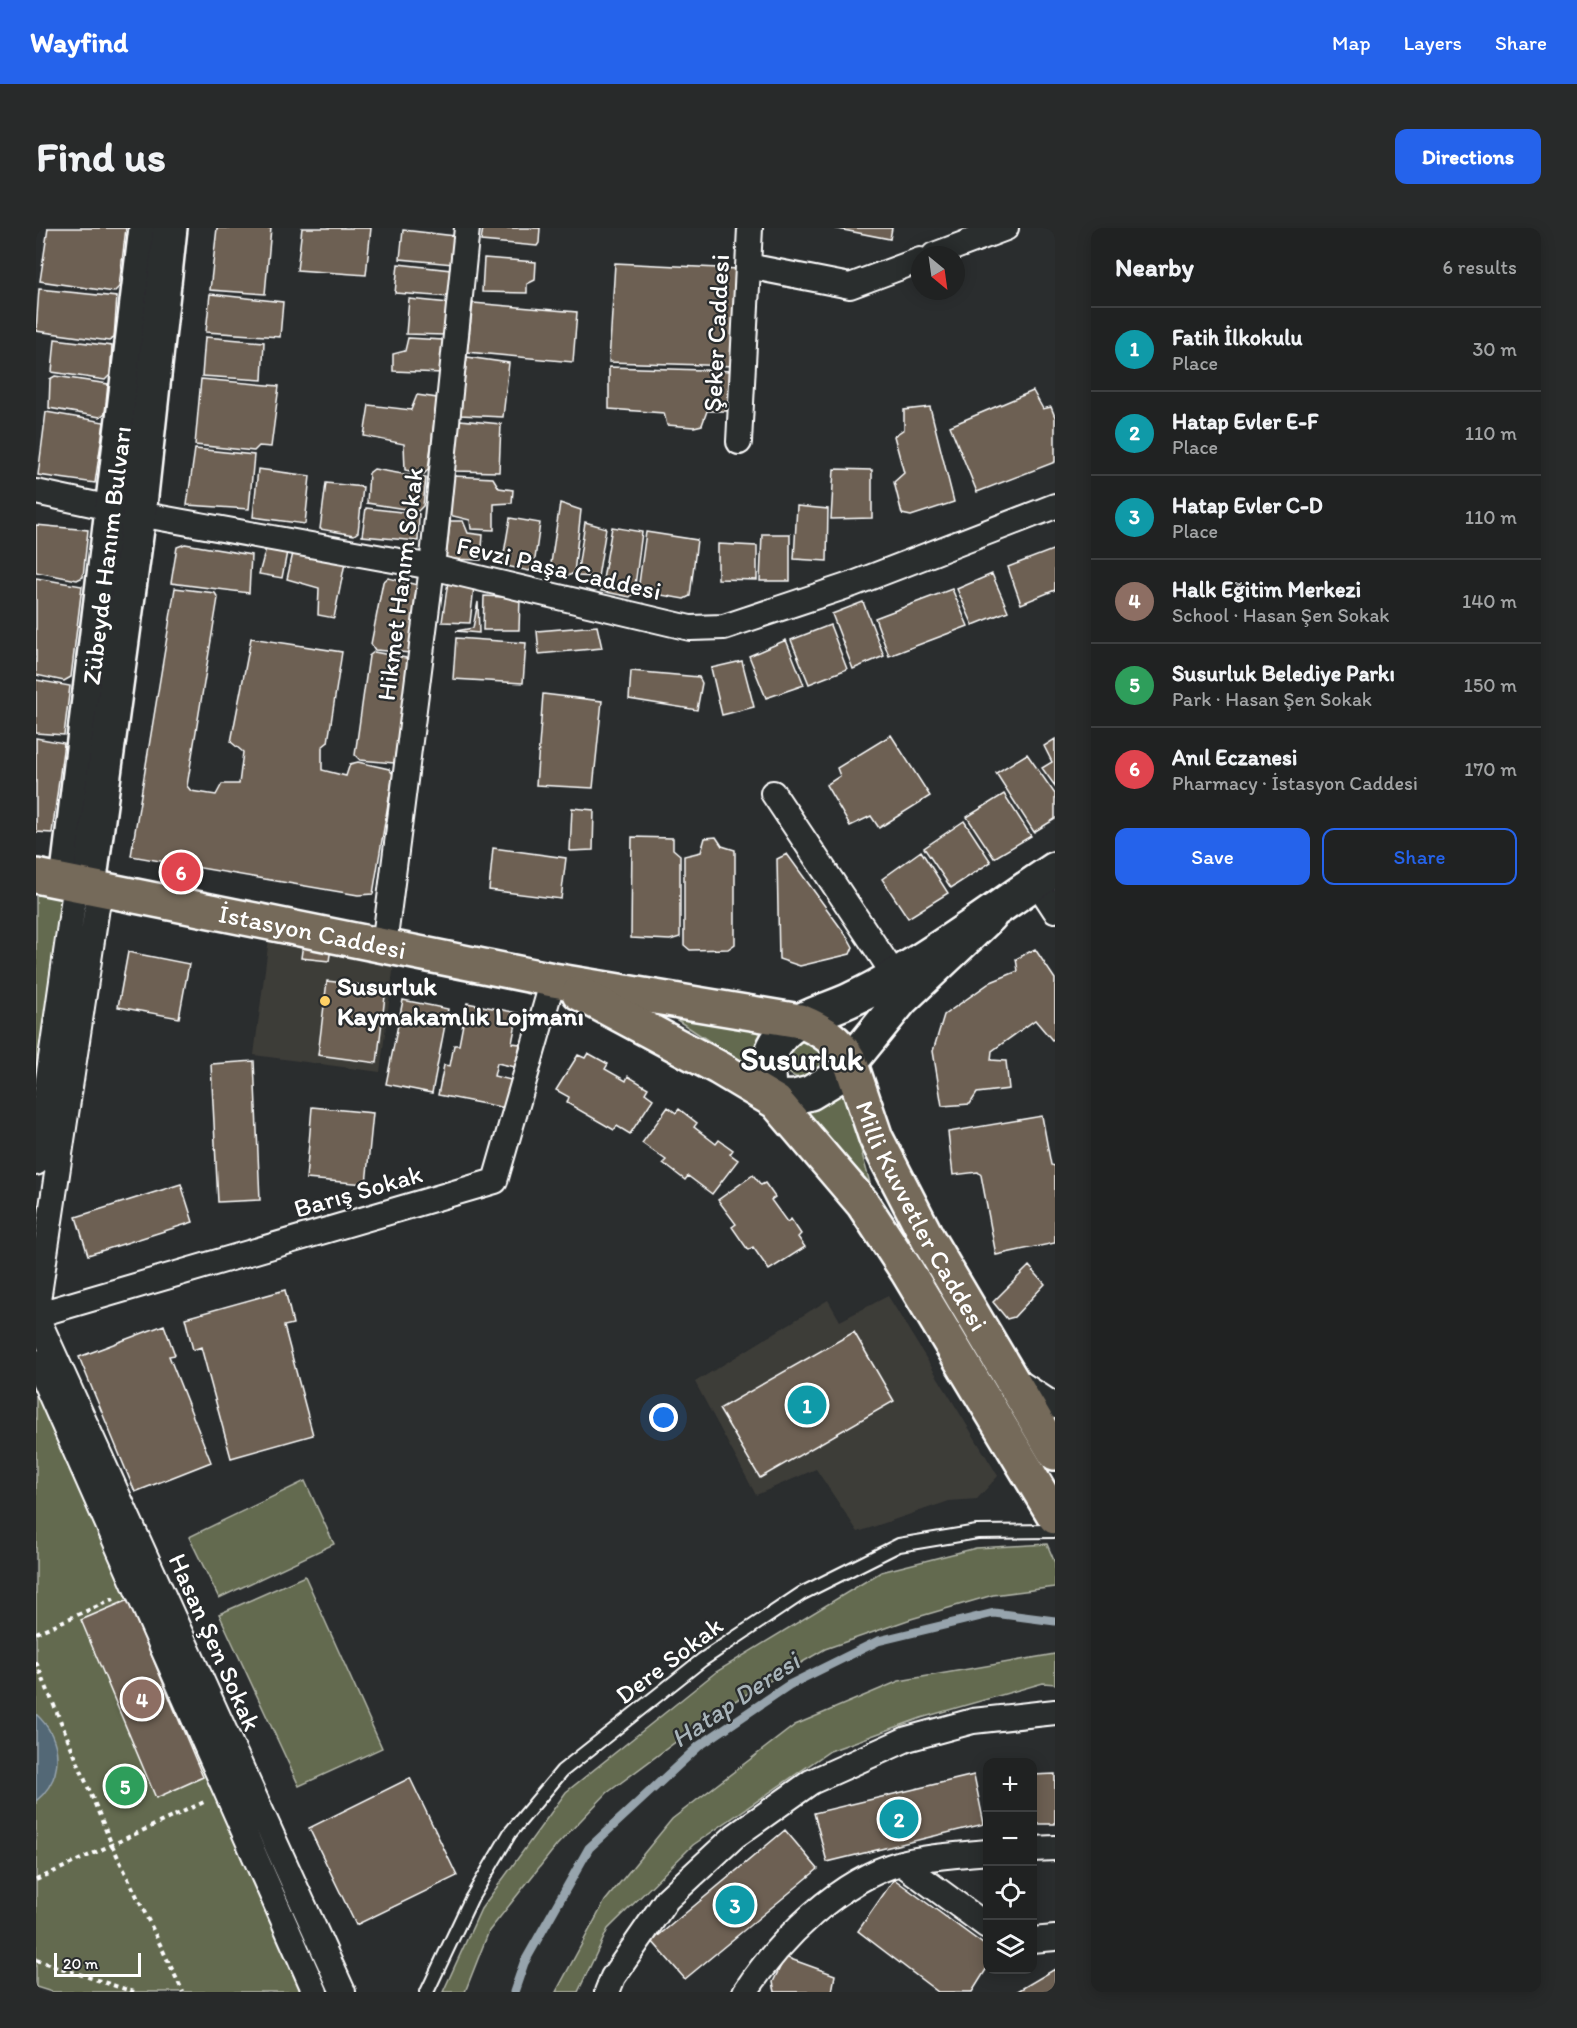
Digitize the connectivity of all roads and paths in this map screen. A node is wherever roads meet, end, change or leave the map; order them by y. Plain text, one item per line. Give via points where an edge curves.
1 (146, 228) edge
2 (170, 228) edge
3 (467, 228) edge
4 (750, 228) edge
5 (1006, 228) edge
6 (958, 246) edge
7 (911, 263) edge
8 (748, 266) junction
9 (739, 442) dead end
10 (36, 492) edge
11 (1055, 506) edge
12 (125, 511) junction
13 (432, 567) junction
14 (773, 793) dead end
15 (1046, 875) edge
16 (74, 883) edge
17 (1055, 910) edge
18 (990, 916) junction
19 (384, 946) junction
20 (895, 976) junction
21 (553, 980) junction
22 (800, 1021) junction
23 (850, 1061) junction
24 (771, 1098) junction
25 (36, 1163) edge
26 (36, 1315) edge
27 (36, 1362) edge
28 (1009, 1376) junction
29 (1055, 1406) edge
30 (1050, 1445) edge
31 (1055, 1517) edge
32 (1055, 1531) edge
33 (136, 1589) junction
34 (36, 1633) edge
35 (36, 1662) edge
36 (1055, 1712) edge
37 (226, 1792) junction
38 (112, 1845) junction
39 (1055, 1848) edge
40 (1037, 1849) edge
41 (983, 1853) edge
42 (901, 1863) junction
43 (36, 1880) edge
44 (983, 1923) edge
45 (1055, 1938) edge
46 (1037, 1940) edge
47 (36, 1960) edge
48 (134, 1992) edge
49 (183, 1992) edge
50 (315, 1992) edge
51 (343, 1992) edge
52 (427, 1992) edge
53 (607, 1992) edge
54 (745, 1992) edge

1 - 12 main road, Zübeyde Hanım Bulvarı
2 - 12 main road
3 - 13 street, Hikmet Hanım Sokak
4 - 8 street, Şeker Caddesi
5 - 6 street
7 - 8 street via 850,286
8 - 9 street, Şeker Caddesi
10 - 12 street, Fevzi Paşa Caddesi
11 - 13 street, Fevzi Paşa Caddesi via 853,585 724,627 690,628
12 - 13 street, Fevzi Paşa Caddesi
12 - 16 main road
13 - 19 street, Hikmet Hanım Sokak
14 - 20 street
15 - 17 street
15 - 18 main road
16 - 19 main road, İstasyon Caddesi
16 - 25 street
16 - 26 street
18 - 20 main road
18 - 23 main road via 901,1000
19 - 21 main road, İstasyon Caddesi
20 - 22 main road
21 - 22 main road, Milli Kuvvetler Caddesi
21 - 24 main road
21 - 26 street, Barış Sokak via 495,1181
22 - 23 main road, Milli Kuvvetler Caddesi via 827,1033
22 - 24 main road via 783,1034 771,1054 767,1075
23 - 24 main road via 825,1086 795,1097
23 - 28 main road, Milli Kuvvetler Caddesi via 876,1138 928,1239
24 - 31 main road via 863,1204
26 - 51 street, Hasan Şen Sokak
27 - 33 street, Hasan Şen Sokak
28 - 29 street
28 - 30 main road, Milli Kuvvetler Caddesi
32 - 52 lane, Dere Sokak via 977,1532 899,1545 801,1594 702,1660 562,1771 517,1824 471,1899
33 - 34 path
33 - 37 street, Hasan Şen Sokak
35 - 38 path
36 - 53 street via 973,1721 907,1739 811,1782 735,1836 667,1899 613,1977
37 - 38 path
37 - 50 street, Hasan Şen Sokak
38 - 43 path
38 - 49 path
39 - 40 street
41 - 42 street
42 - 44 street
42 - 54 street via 860,1880 816,1912 777,1949
45 - 46 street
47 - 48 path

